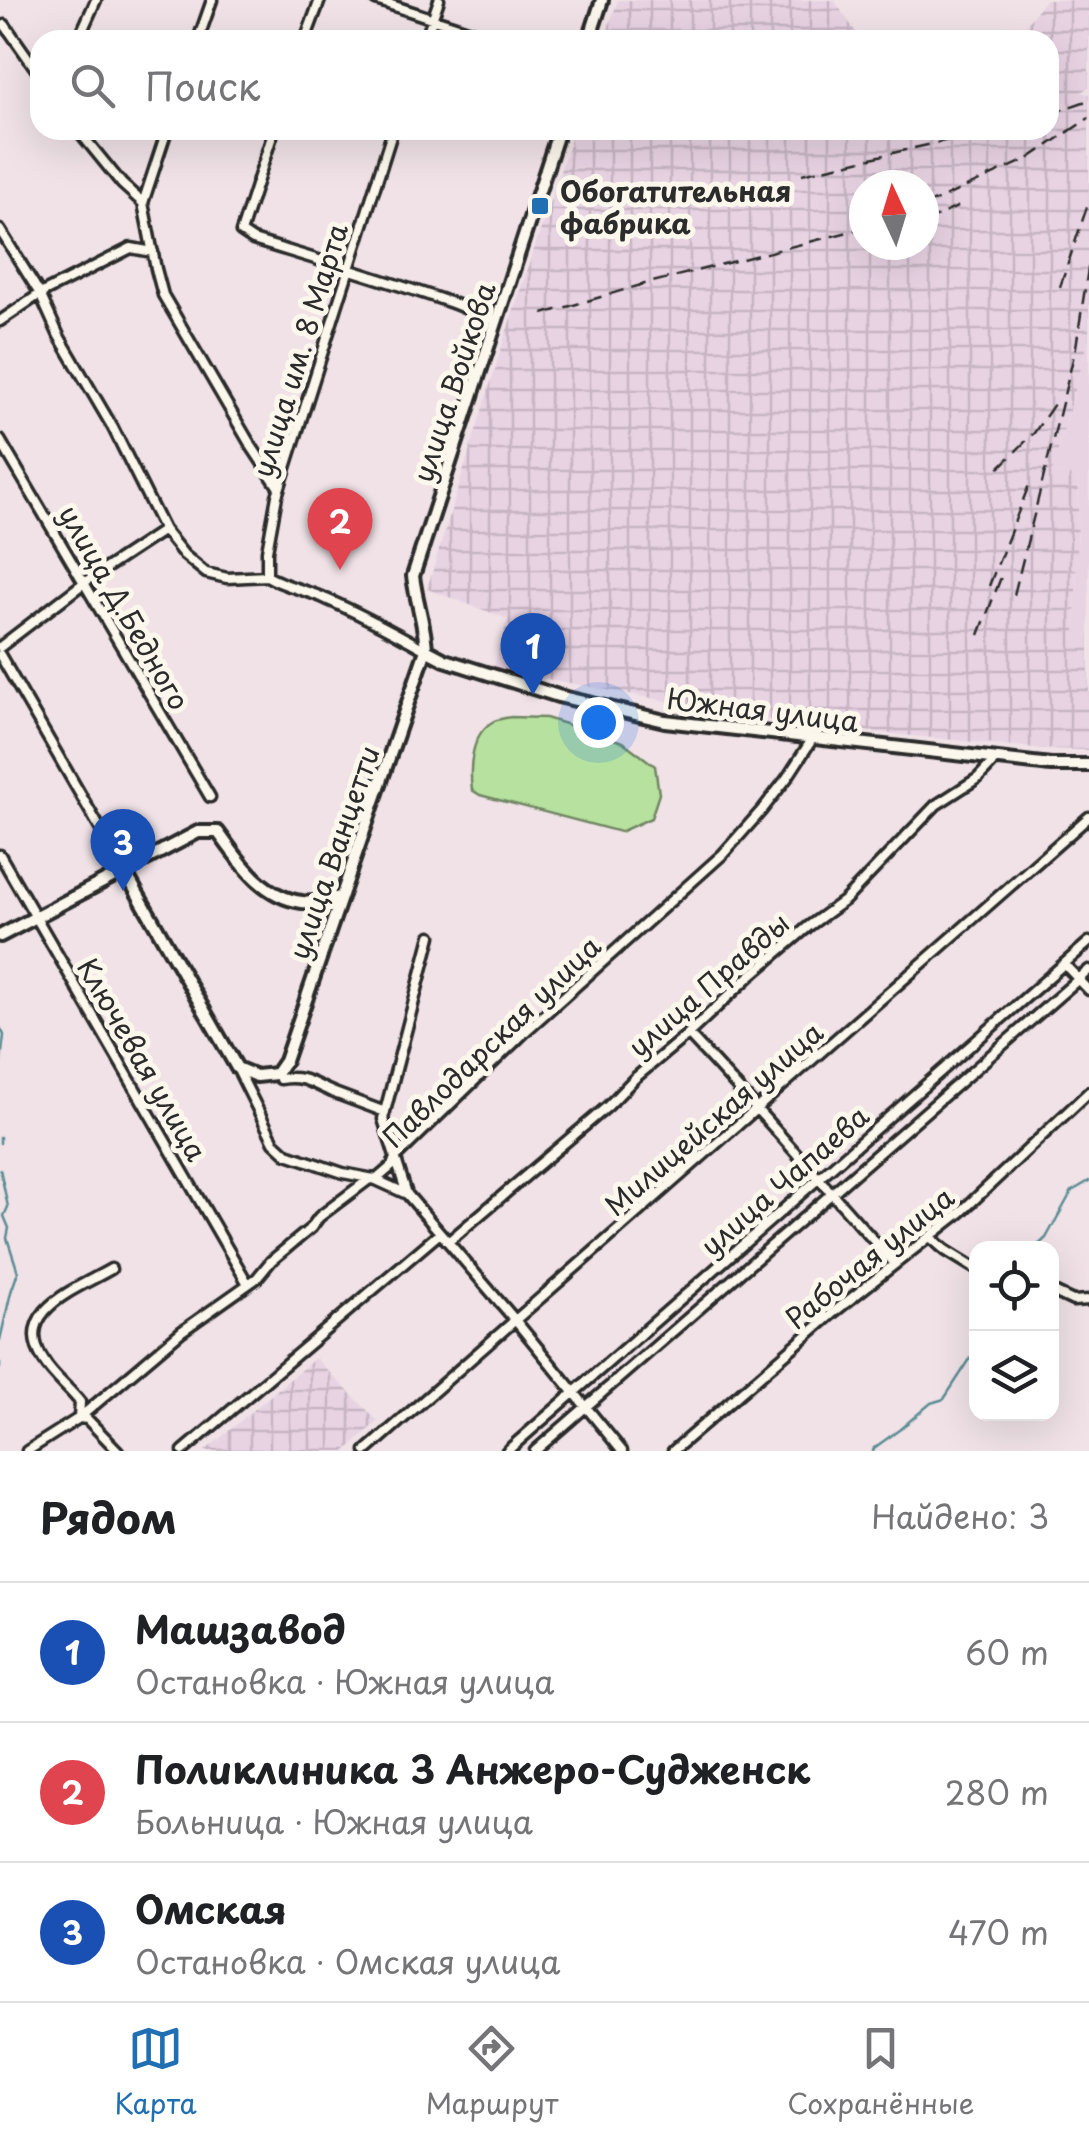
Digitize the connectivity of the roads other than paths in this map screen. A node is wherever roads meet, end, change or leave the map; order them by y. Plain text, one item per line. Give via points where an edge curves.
1 (96, 0) edge
2 (212, 0) edge
3 (320, 0) edge
4 (376, 0) edge
5 (439, 0) edge
6 (602, 0) edge
7 (433, 19) junction
8 (5, 24) dead end
9 (82, 30) edge
10 (202, 30) edge
11 (309, 30) edge
12 (429, 30) edge
13 (467, 30) edge
14 (592, 30) edge
15 (30, 60) edge
16 (86, 140) edge
17 (164, 140) edge
18 (271, 140) edge
19 (390, 140) edge
20 (556, 140) edge
21 (143, 202) junction
22 (0, 230) edge
23 (152, 252) junction
24 (347, 269) junction
25 (40, 294) junction
26 (0, 321) edge
27 (496, 321) junction
28 (0, 440) edge
29 (280, 488) junction
30 (164, 530) junction
31 (267, 576) junction
32 (86, 582) junction
33 (0, 646) edge
34 (426, 650) junction
35 (0, 655) edge
36 (814, 738) junction
37 (996, 759) junction
38 (1089, 765) edge
39 (210, 797) dead end
40 (1089, 817) edge
41 (0, 855) edge
42 (124, 870) junction
43 (341, 897) junction
44 (34, 918) junction
45 (0, 936) edge
46 (431, 936) dead end
47 (1089, 942) edge
48 (1064, 964) junction
49 (1089, 970) edge
50 (1078, 979) junction
51 (1089, 990) edge
52 (688, 1034) junction
53 (237, 1068) junction
54 (280, 1073) junction
55 (1089, 1092) edge
56 (758, 1108) junction
57 (385, 1112) junction
58 (395, 1158) junction
59 (374, 1179) junction
60 (818, 1179) junction
61 (407, 1194) junction
62 (831, 1194) junction
63 (440, 1232) junction
64 (930, 1236) junction
65 (448, 1242) junction
66 (894, 1263) junction
67 (969, 1265) edge
68 (112, 1269) dead end
69 (248, 1284) junction
70 (1059, 1294) edge
71 (1089, 1300) edge
72 (516, 1320) junction
73 (575, 1393) junction
74 (586, 1406) junction
75 (79, 1418) junction
76 (27, 1451) edge
77 (118, 1451) edge
78 (183, 1451) edge
79 (366, 1451) edge
80 (507, 1451) edge
81 (535, 1451) edge
82 (622, 1451) edge
83 (672, 1451) edge

1 - 9 street
2 - 10 street
3 - 11 street
4 - 7 street
5 - 7 street
6 - 14 street
7 - 12 street
7 - 13 street
8 - 15 street
16 - 21 street
17 - 21 street
18 - 24 street via 240,232
19 - 24 street, улица им. 8 Марта
20 - 27 street, улица Войкова
21 - 23 street
22 - 25 street
23 - 25 street via 132,248
23 - 29 street via 164,295
24 - 27 street
24 - 29 street, улица им. 8 Марта
25 - 26 street
25 - 30 street
27 - 34 street, улица Войкова via 412,576
28 - 32 street, улица Д.Бедного
29 - 31 street, улица им. 8 Марта
30 - 31 street via 206,573
30 - 32 street
31 - 34 street, Южная улица
32 - 33 street
32 - 39 street, улица Д.Бедного
34 - 36 street, Южная улица via 558,696 665,722
34 - 43 street, улица Ванцетти
35 - 42 street
36 - 37 street, Южная улица
36 - 58 street, Павлодарская улица via 723,854
37 - 38 street, Южная улица
37 - 52 street, улица Правды via 936,805 845,900
40 - 56 street, Милицейская улица
41 - 44 street, Ключевая улица
42 - 43 street via 198,832 218,832 268,891 303,903
42 - 44 street
42 - 53 street
43 - 54 street, улица Ванцетти
44 - 45 street
44 - 69 street, Ключевая улица
46 - 57 street
47 - 48 street, улица Чапаева
48 - 50 street
48 - 60 street, улица Чапаева
49 - 50 street, улица Чапаева
50 - 51 street
50 - 62 street, улица Чапаева
52 - 56 street
52 - 65 street, улица Правды
53 - 54 street via 256,1076
53 - 59 street via 274,1142 287,1154
54 - 57 street
55 - 64 street, Рабочая улица
56 - 60 street
56 - 72 street, Милицейская улица
57 - 58 street
58 - 59 street, Павлодарская улица
58 - 61 street
59 - 61 street
59 - 69 street, Павлодарская улица via 319,1217
60 - 62 street
60 - 73 street, улица Чапаева
61 - 63 street
62 - 66 street
62 - 74 street, улица Чапаева
63 - 65 street
63 - 78 street
64 - 66 street, Рабочая улица
64 - 67 street
65 - 72 street
66 - 83 street, Рабочая улица
68 - 75 street via 41,1312 35,1325 44,1362 80,1402
69 - 75 street, Павлодарская улица
70 - 71 street
72 - 73 street
72 - 79 street, Милицейская улица
73 - 74 street
73 - 80 street, улица Чапаева
74 - 81 street, улица Чапаева
74 - 82 street
75 - 76 street, Павлодарская улица
75 - 77 street via 87,1418

